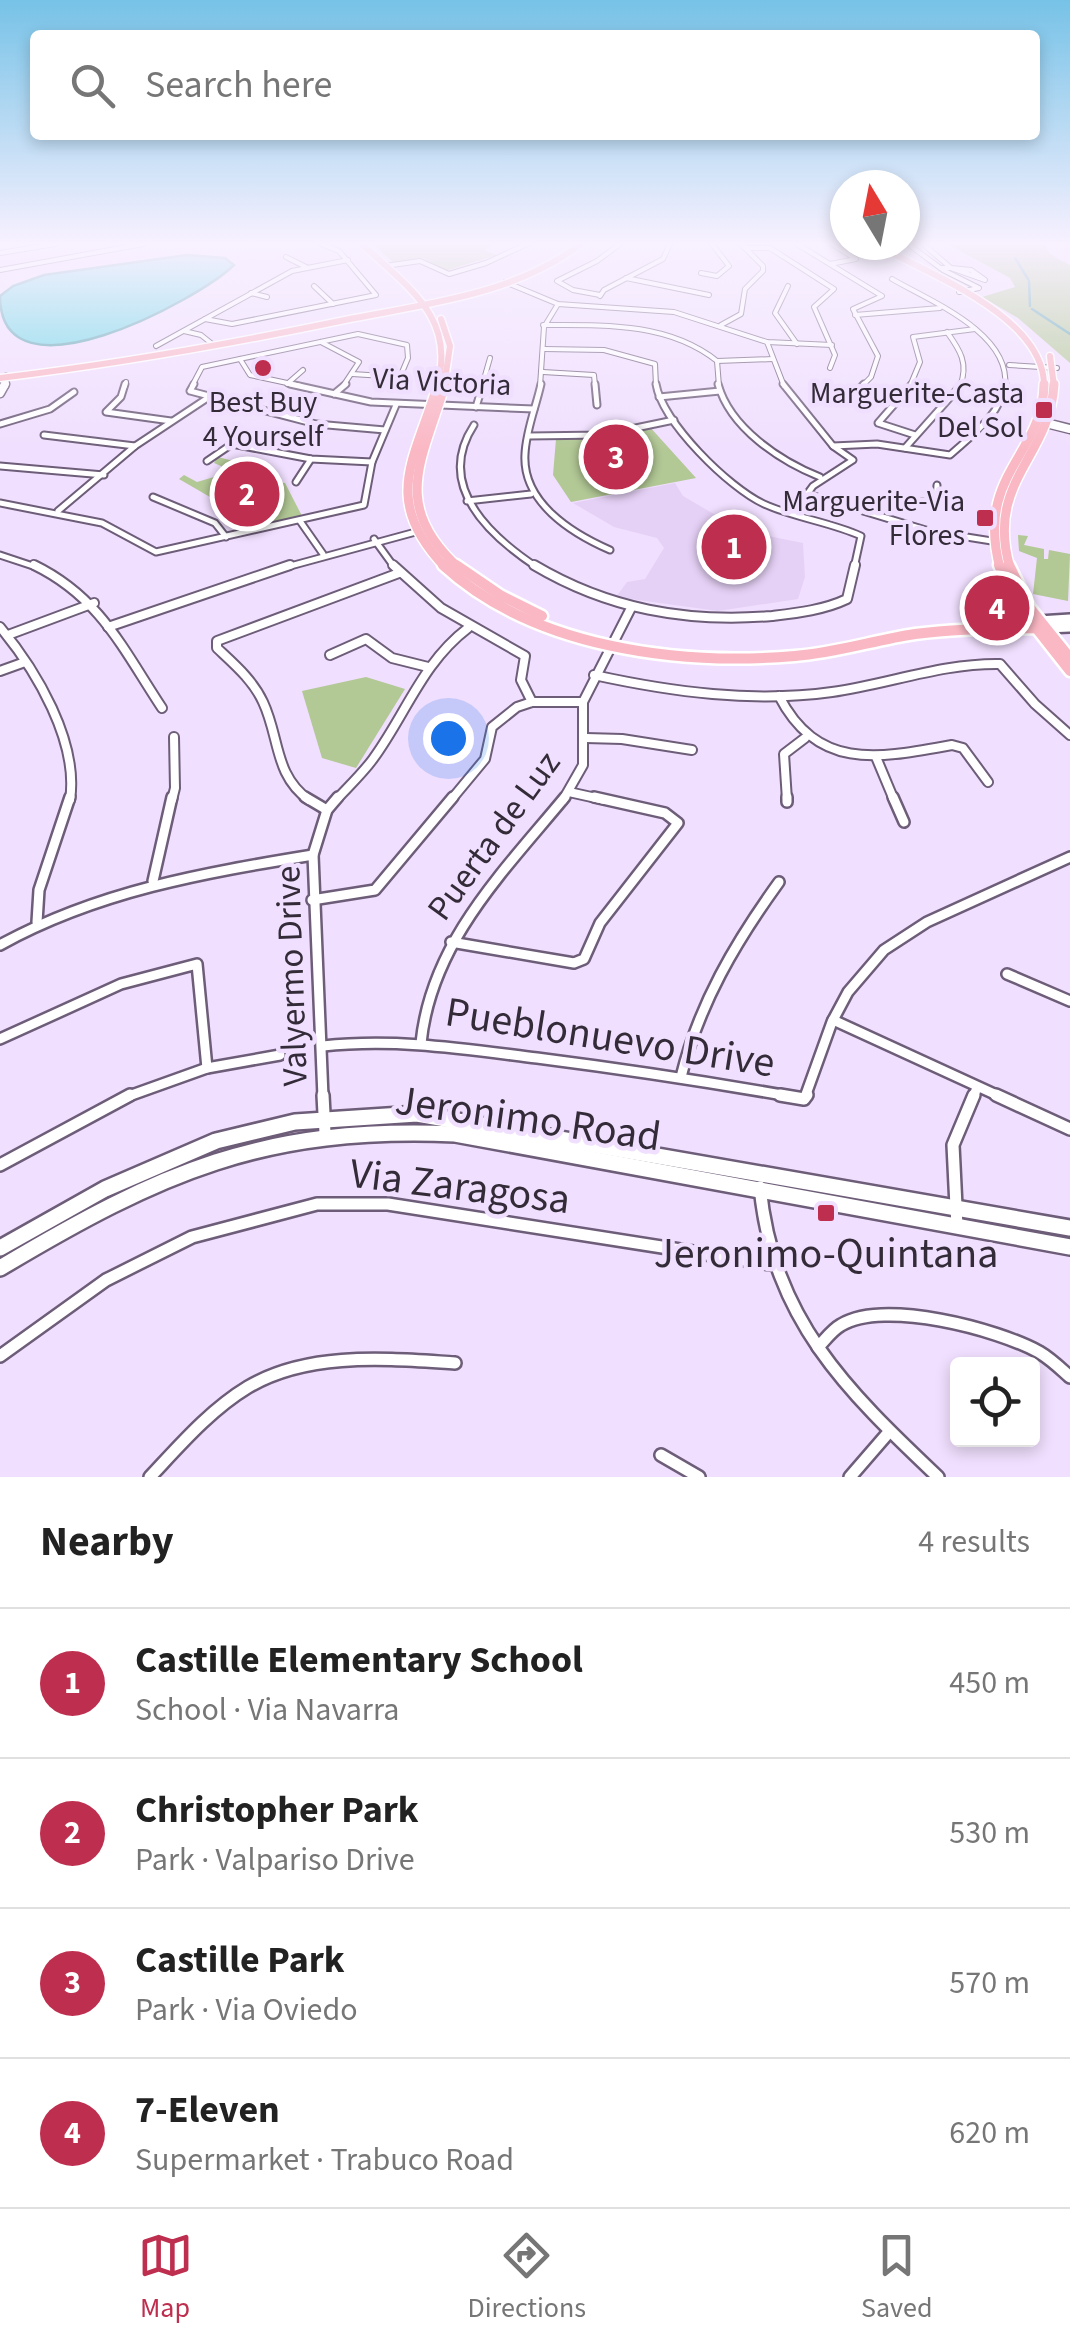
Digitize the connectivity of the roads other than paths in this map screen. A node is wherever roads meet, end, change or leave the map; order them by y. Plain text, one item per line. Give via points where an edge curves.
1 (216, 313) edge
2 (288, 313) edge
3 (370, 313) edge
4 (430, 313) edge
5 (551, 313) edge
6 (677, 313) edge
7 (741, 313) edge
8 (775, 313) edge
9 (817, 313) edge
10 (880, 313) edge
11 (949, 313) edge
12 (992, 313) edge
13 (854, 315) joint
14 (205, 319) junction
15 (542, 325) junction
16 (720, 326) junction
17 (975, 329) junction
18 (184, 331) junction
19 (946, 332) junction
20 (321, 342) junction
21 (767, 342) junction
22 (797, 344) junction
23 (213, 345) junction
24 (156, 346) dead end
25 (832, 346) junction
26 (544, 349) junction
27 (490, 358) dead end
28 (240, 359) junction
29 (772, 360) junction
30 (717, 361) junction
31 (1008, 365) junction
32 (830, 368) dead end
33 (1052, 368) junction
34 (302, 370) dead end
35 (544, 372) junction
36 (352, 374) junction
37 (2, 376) edge
38 (126, 382) dead end
39 (287, 384) junction
40 (720, 391) junction
41 (74, 392) dead end
42 (0, 393) edge
43 (333, 394) junction
44 (854, 394) dead end
45 (209, 397) junction
46 (659, 397) junction
47 (396, 405) junction
48 (597, 405) dead end
49 (434, 406) junction
50 (476, 407) junction
51 (534, 410) junction
52 (674, 420) junction
53 (171, 422) junction
54 (1052, 422) junction
55 (0, 424) edge
56 (474, 424) dead end
57 (1070, 427) edge
58 (385, 430) junction
59 (44, 435) dead end
60 (915, 435) junction
61 (529, 436) junction
62 (135, 446) junction
63 (833, 446) junction
64 (905, 448) junction
65 (311, 459) junction
66 (207, 461) dead end
67 (372, 462) junction
68 (0, 466) edge
69 (104, 475) junction
70 (820, 477) junction
71 (296, 482) dead end
72 (937, 484) dead end
73 (804, 493) junction
74 (531, 494) junction
75 (152, 497) dead end
76 (467, 502) junction
77 (0, 503) edge
78 (58, 512) junction
79 (794, 512) junction
80 (874, 513) junction
81 (300, 521) junction
82 (422, 530) junction
83 (226, 538) junction
84 (374, 539) junction
85 (998, 542) junction
86 (610, 550) dead end
87 (323, 554) junction
88 (0, 555) edge
89 (399, 573) junction
90 (94, 602) junction
91 (631, 608) junction
92 (1070, 619) edge
93 (1036, 624) junction
94 (0, 627) edge
95 (108, 627) junction
96 (1070, 627) edge
97 (468, 628) junction
98 (8, 635) junction
99 (613, 642) junction
100 (330, 655) dead end
101 (1070, 658) edge
102 (24, 662) junction
103 (428, 667) junction
104 (0, 671) edge
105 (1070, 671) edge
106 (594, 675) junction
107 (779, 696) junction
108 (532, 702) junction
109 (583, 702) junction
110 (162, 708) dead end
111 (1070, 735) edge
112 (174, 736) dead end
113 (586, 738) junction
114 (805, 738) junction
115 (692, 750) dead end
116 (876, 757) junction
117 (988, 782) dead end
118 (569, 792) junction
119 (788, 802) dead end
120 (327, 810) junction
121 (904, 822) dead end
122 (313, 854) junction
123 (1070, 857) edge
124 (153, 881) junction
125 (779, 882) dead end
126 (312, 900) junction
127 (37, 922) junction
128 (451, 942) junction
129 (0, 945) edge
130 (1008, 974) dead end
131 (1070, 1001) edge
132 (833, 1020) junction
133 (0, 1039) edge
134 (421, 1043) junction
135 (322, 1046) junction
136 (280, 1055) dead end
137 (207, 1068) junction
138 (681, 1077) junction
139 (977, 1088) junction
140 (324, 1126) junction
141 (1070, 1129) edge
142 (0, 1165) edge
143 (760, 1173) junction
144 (760, 1192) junction
145 (955, 1208) junction
146 (957, 1228) junction
147 (1070, 1228) edge
148 (1070, 1247) edge
149 (0, 1248) edge
150 (770, 1264) junction
151 (0, 1268) edge
152 (818, 1347) junction
153 (0, 1356) edge
154 (454, 1363) dead end
155 (1070, 1377) edge
156 (889, 1432) junction
157 (661, 1455) dead end
158 (150, 1477) edge
159 (699, 1477) edge
160 (850, 1477) edge
161 (938, 1477) edge

1 - 14 street
2 - 14 street via 232,324
3 - 23 main road
4 - 49 main road via 444,348
5 - 15 street
6 - 16 street
7 - 16 street
8 - 22 street
9 - 25 street
10 - 13 street
11 - 17 street
12 - 33 main road
13 - 44 street via 878,356 871,377
14 - 18 street
15 - 26 street
15 - 30 street via 638,329
16 - 21 street
17 - 19 street
17 - 31 street
18 - 23 street
18 - 24 street
19 - 60 street via 964,360 963,382
19 - 60 street via 913,337 921,360 916,379 878,423
20 - 28 street
20 - 36 street via 357,359
20 - 36 street via 358,334 404,343 408,358 401,376
21 - 22 street
21 - 29 street
22 - 25 street
23 - 37 main road
23 - 37 main road via 112,366
25 - 32 street
26 - 35 street
26 - 46 street via 604,350 654,363
27 - 50 street
28 - 39 street, Via Victoria via 250,376
28 - 45 street via 202,367 190,390
29 - 30 street
29 - 63 street via 784,388
30 - 40 street
31 - 33 street
31 - 64 street via 1004,394 950,454
33 - 54 main road
33 - 54 main road via 1063,387 1062,407
34 - 39 street
35 - 48 street via 594,375
35 - 51 street
36 - 43 street
37 - 42 main road
38 - 53 street via 106,412
39 - 43 street, Via Victoria
40 - 46 street
40 - 70 street via 777,453
41 - 55 street via 50,409
43 - 47 street, Via Victoria
45 - 53 street
45 - 58 street via 316,424
46 - 52 street
47 - 49 street, Via Victoria
47 - 58 street
49 - 50 street, Via Victoria
49 - 82 main road via 406,476 406,500
50 - 51 street, Via Victoria
51 - 61 street
52 - 61 street via 602,435
52 - 79 street via 740,491
53 - 62 street
54 - 57 main road
54 - 85 main road via 1011,490
56 - 76 street via 460,468
58 - 67 street
59 - 62 street
60 - 64 street
61 - 74 street via 523,474
62 - 69 street
63 - 64 street
63 - 70 street via 852,462
65 - 66 street via 232,444
65 - 67 street
65 - 71 street
67 - 81 street via 364,505
68 - 69 street
69 - 78 street
70 - 73 street
72 - 80 street via 936,502
73 - 79 street
73 - 80 street
74 - 76 street
74 - 86 street via 543,509
75 - 83 street via 216,523
76 - 91 street via 539,572
77 - 78 street
78 - 83 street via 114,528 156,552
79 - 91 street via 860,536 844,602 744,620
80 - 85 street via 929,531
81 - 83 street
81 - 87 street
82 - 84 street
82 - 99 main road via 458,578 491,600 562,631
84 - 87 street
84 - 89 street
85 - 93 main road via 1004,578
87 - 95 street
88 - 90 street via 43,567
89 - 97 street
89 - 120 street via 217,641 265,706 286,783
90 - 95 street
90 - 98 street
91 - 99 street, Puerta de Luz
92 - 93 main road
93 - 96 main road
93 - 99 main road via 912,631 786,649
93 - 101 main road
93 - 105 main road
94 - 98 street
95 - 110 street
97 - 103 street, Valyermo Drive
97 - 108 street via 525,656 521,680
98 - 102 street
99 - 106 street, Puerta de Luz
100 - 103 street via 366,639 392,658
102 - 104 street
102 - 127 street via 71,765 66,815 34,902
103 - 120 street, Valyermo Drive via 373,759
106 - 107 street via 648,688
106 - 109 street, Puerta de Luz
107 - 111 street via 1000,664
107 - 114 street
108 - 109 street
108 - 126 street via 492,727 485,759 375,890
109 - 113 street, Puerta de Luz
112 - 124 street via 175,788
113 - 115 street
113 - 118 street, Puerta de Luz via 583,766
114 - 116 street
114 - 119 street via 784,754
116 - 117 street via 952,745 963,748
116 - 121 street
118 - 128 street, Puerta de Luz
118 - 128 street via 665,814 678,823 600,924 584,960
120 - 122 street, Valyermo Drive
122 - 124 street
122 - 126 street, Valyermo Drive
123 - 132 street, Pueblonuevo Drive via 930,918 880,950
124 - 127 street
125 - 138 street via 719,968
126 - 135 street, Valyermo Drive
127 - 129 street
128 - 134 street, Puerta de Luz
130 - 131 street
132 - 138 street, Pueblonuevo Drive via 804,1099
132 - 139 street
133 - 137 street via 121,984 196,964
134 - 135 street, Pueblonuevo Drive
134 - 138 street, Pueblonuevo Drive
135 - 140 street, Valyermo Drive
136 - 137 street
137 - 142 street via 141,1089
139 - 141 street
139 - 145 street via 952,1145
140 - 143 main road, Jeronimo Road via 417,1114
140 - 144 main road, Jeronimo Road via 455,1134
140 - 149 main road, Jeronimo Road via 243,1133 160,1162
140 - 151 main road, Jeronimo Road via 154,1182
143 - 144 street
143 - 145 main road, Jeronimo Road
144 - 146 main road, Jeronimo Road
144 - 150 street
145 - 146 street
145 - 147 main road, Jeronimo Road
146 - 148 main road, Jeronimo Road
150 - 152 street
150 - 153 street, Via Zaragosa via 388,1204 317,1204 192,1237 106,1280
152 - 155 street via 842,1322 910,1318 1013,1340 1044,1354
152 - 156 street
154 - 158 street via 328,1362 260,1380 196,1429
156 - 160 street
156 - 161 street
157 - 159 street

